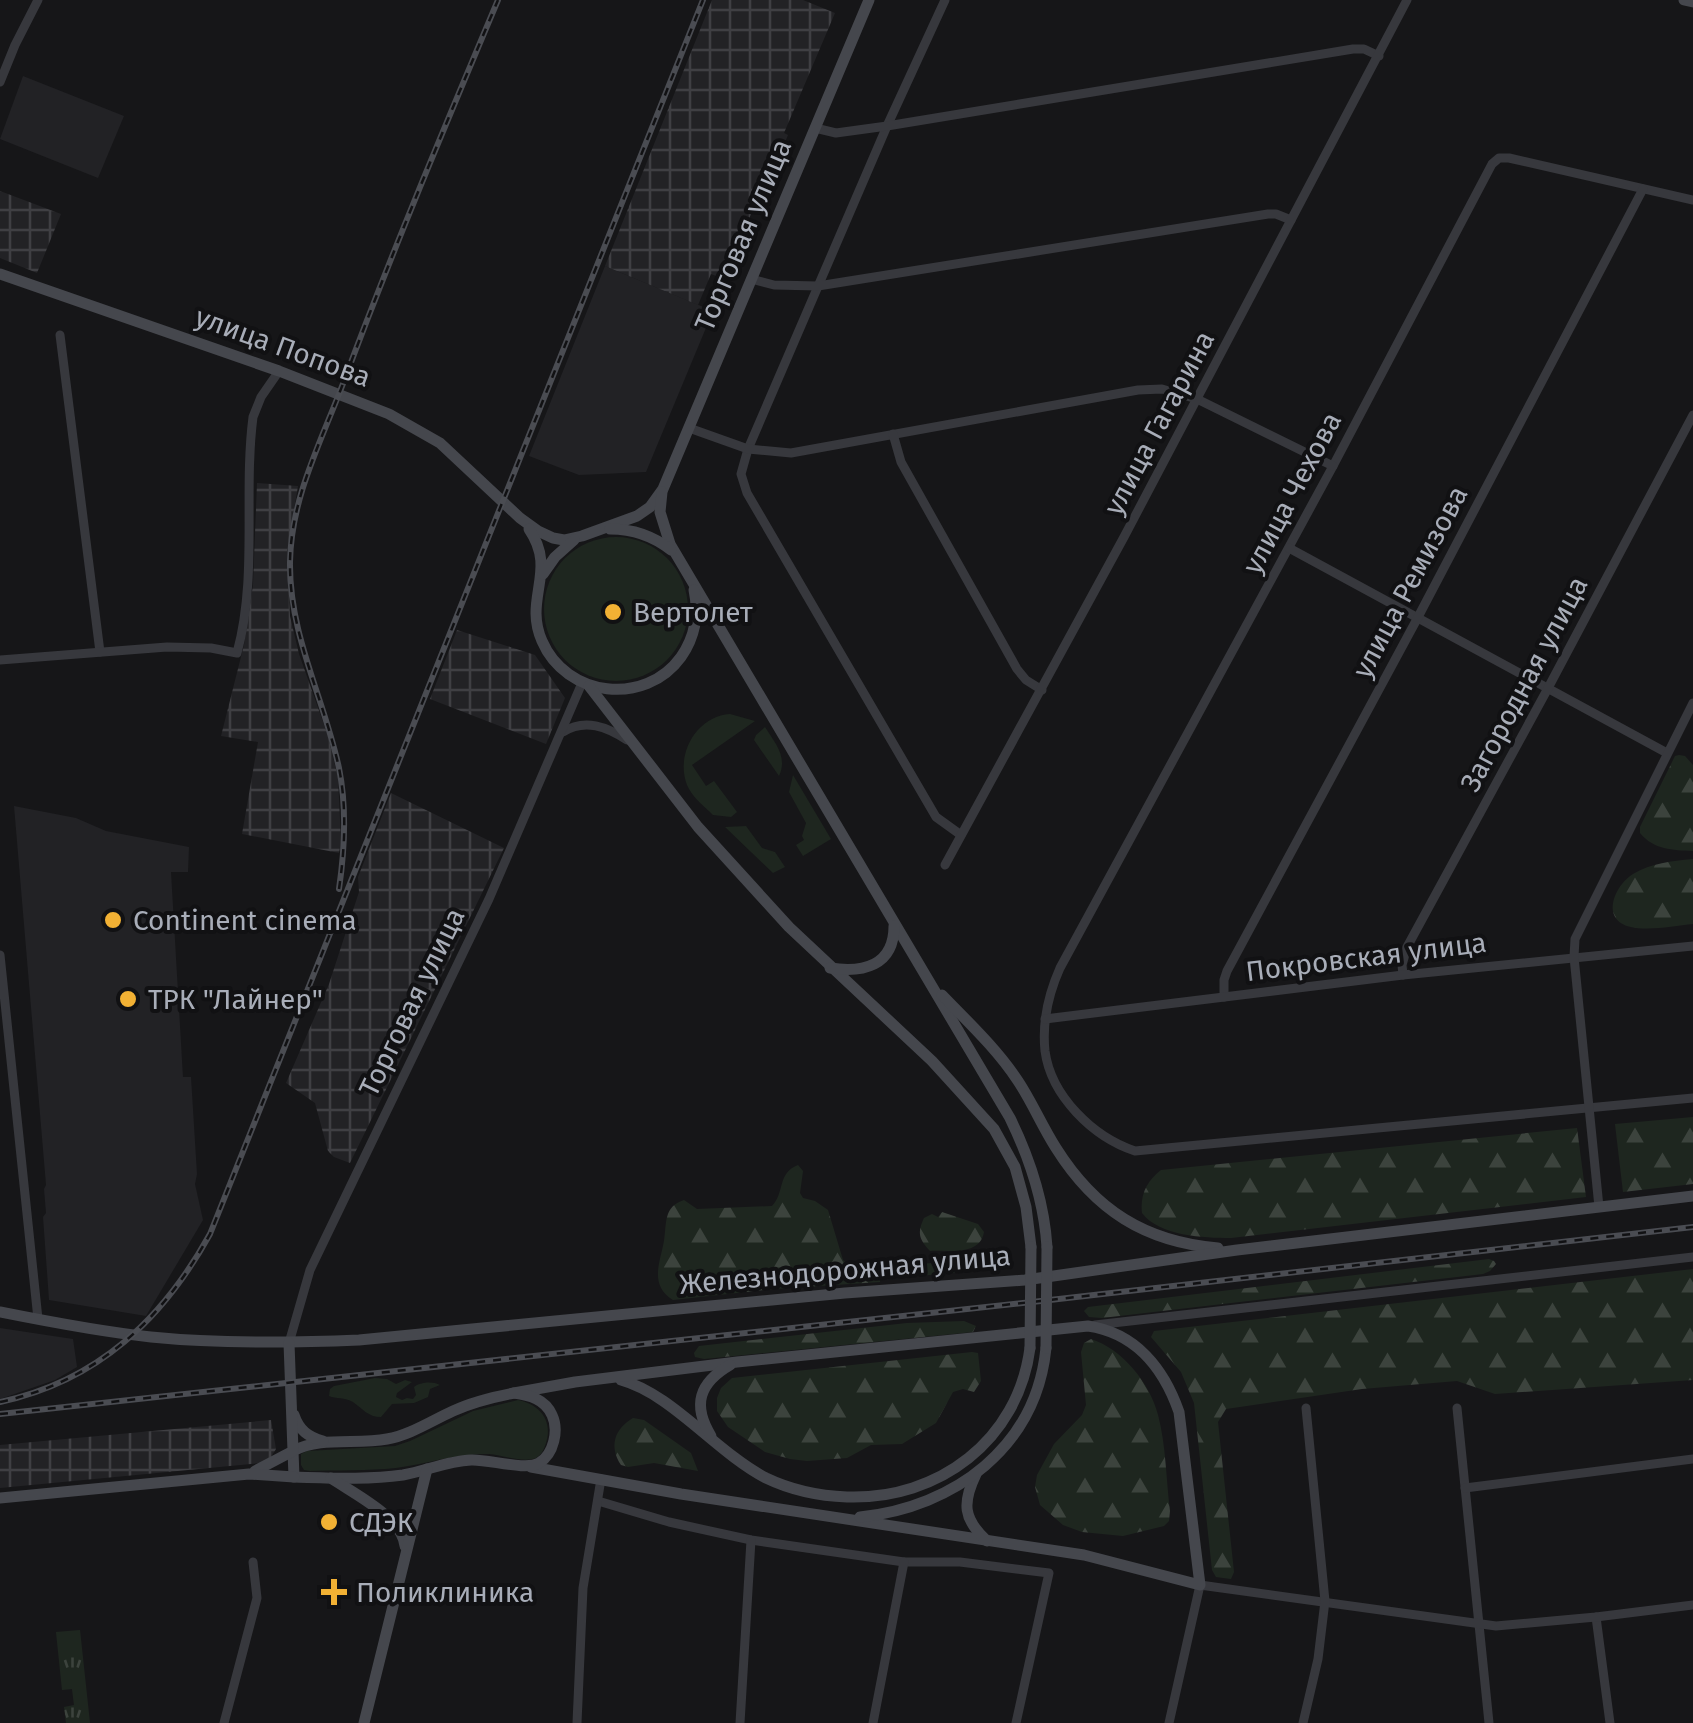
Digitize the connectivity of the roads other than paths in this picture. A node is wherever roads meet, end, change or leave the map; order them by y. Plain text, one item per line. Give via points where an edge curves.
1 (38, 0) edge
2 (870, 0) edge
3 (945, 0) edge
4 (1407, 0) edge
5 (1684, 0) edge
6 (1693, 2) edge
7 (2, 42) edge
8 (15, 45) junction
9 (1378, 56) junction
10 (0, 82) edge
11 (887, 126) junction
12 (815, 128) junction
13 (1643, 189) junction
14 (1693, 200) edge
15 (1292, 220) junction
16 (0, 274) edge
17 (751, 279) junction
18 (818, 286) junction
19 (60, 335) dead end
20 (279, 371) junction
21 (1197, 399) junction
22 (1693, 415) edge
23 (689, 428) junction
24 (893, 434) junction
25 (748, 449) junction
26 (1333, 466) junction
27 (663, 489) junction
28 (520, 518) junction
29 (600, 530) junction
30 (582, 536) junction
31 (1289, 548) junction
32 (679, 559) junction
33 (690, 577) junction
34 (538, 588) junction
35 (1417, 619) junction
36 (100, 652) junction
37 (0, 660) edge
38 (586, 684) junction
39 (1042, 690) junction
40 (1548, 690) junction
41 (1693, 703) edge
42 (560, 733) junction
43 (631, 742) junction
44 (1667, 753) junction
45 (961, 835) junction
46 (945, 866) dead end
47 (894, 924) junction
48 (1693, 946) edge
49 (0, 955) edge
50 (1574, 957) junction
51 (830, 968) junction
52 (1403, 975) junction
53 (928, 980) junction
54 (1224, 996) junction
55 (1045, 1024) junction
56 (1693, 1098) edge
57 (1589, 1108) junction
58 (1693, 1196) edge
59 (1600, 1208) junction
60 (1237, 1250) junction
61 (1693, 1257) edge
62 (0, 1312) edge
63 (38, 1320) junction
64 (1088, 1326) junction
65 (289, 1343) junction
66 (737, 1362) junction
67 (603, 1378) junction
68 (514, 1393) junction
69 (292, 1406) junction
70 (1306, 1408) dead end
71 (1458, 1408) dead end
72 (327, 1442) junction
73 (292, 1451) junction
74 (728, 1454) junction
75 (1693, 1459) edge
76 (531, 1467) junction
77 (427, 1469) junction
78 (249, 1474) junction
79 (976, 1474) junction
80 (294, 1477) junction
81 (331, 1478) junction
82 (601, 1480) junction
83 (1465, 1488) junction
84 (0, 1498) edge
85 (598, 1501) junction
86 (831, 1517) junction
87 (751, 1540) junction
88 (987, 1541) junction
89 (405, 1555) junction
90 (253, 1562) dead end
91 (904, 1562) junction
92 (1200, 1585) junction
93 (1325, 1601) junction
94 (1693, 1605) edge
95 (1596, 1618) junction
96 (1479, 1625) junction
97 (224, 1723) edge
98 (364, 1723) edge
99 (577, 1723) edge
100 (740, 1723) edge
101 (873, 1723) edge
102 (1016, 1723) edge
103 (1169, 1723) edge
104 (1303, 1723) edge
105 (1489, 1723) edge
106 (1610, 1723) edge

1 - 8 street
2 - 12 street, Торговая улица
3 - 11 street
4 - 9 street, улица Гагарина
5 - 6 street
7 - 8 street
8 - 10 street
9 - 11 street via 1353,49
9 - 15 street, улица Гагарина
11 - 12 street via 836,133
11 - 18 street
12 - 17 street, Торговая улица
13 - 14 street, улица Чехова
13 - 26 street, улица Чехова via 1509,158 1492,164
13 - 35 street, улица Ремизова
15 - 18 street via 1268,214
15 - 21 street, улица Гагарина
16 - 20 street, улица Попова
17 - 18 street
17 - 23 street, Торговая улица
18 - 25 street
19 - 36 street
20 - 28 street, улица Попова via 424,432
20 - 36 street via 253,417 249,561 237,652
21 - 24 street via 1138,390
21 - 26 street
21 - 39 street, улица Гагарина
22 - 40 street, Загородная улица
23 - 25 street
23 - 27 street, Торговая улица
24 - 25 street via 809,451
24 - 39 street via 901,462 1016,669
25 - 45 street via 741,474 747,493 936,817
26 - 31 street, улица Чехова
27 - 29 street via 644,512
27 - 32 street via 662,520
28 - 30 street via 553,538
28 - 34 street via 540,550
29 - 30 street
29 - 32 street via 644,534
30 - 34 street via 554,557
31 - 35 street
31 - 55 street, улица Чехова via 1060,968
32 - 33 street
33 - 38 street via 696,622 676,664 633,688
33 - 47 street
34 - 38 street via 543,644 556,663
35 - 40 street
35 - 54 street, улица Ремизова via 1227,971
36 - 37 street
38 - 42 street, Торговая улица
38 - 43 street
39 - 45 street, улица Гагарина
40 - 44 street
40 - 52 street, Загородная улица via 1407,947
41 - 44 street
42 - 43 street via 592,725
42 - 65 street, Торговая улица via 489,900 310,1270
43 - 51 street via 698,827
44 - 50 street via 1577,933
45 - 46 street, улица Гагарина
47 - 51 street via 882,959 853,970
47 - 53 street
48 - 50 street, Покровская улица
49 - 63 street
50 - 52 street, Покровская улица
50 - 57 street
51 - 74 street, bridge via 932,1061 994,1130 1015,1167 1031,1246 1030,1348 1020,1392 997,1429 955,1469 920,1486 874,1496 819,1494 770,1480
52 - 54 street, Покровская улица
53 - 60 street via 998,1054 1076,1178 1101,1204 1167,1240
53 - 79 street, bridge via 1025,1149 1047,1246 1042,1374 1025,1417
54 - 55 street, Покровская улица
55 - 57 street via 1048,1065 1065,1098 1087,1123 1135,1151
56 - 57 street
57 - 59 street
58 - 59 street, Железнодорожная улица
59 - 60 street, Железнодорожная улица
60 - 65 street, Железнодорожная улица via 1025,1280
61 - 64 street
62 - 63 street, Железнодорожная улица
63 - 65 street, Железнодорожная улица via 154,1338
64 - 66 street
64 - 92 street via 1134,1344 1172,1392
65 - 69 street
66 - 67 street
66 - 74 street via 709,1381 700,1399 703,1421
67 - 68 street
67 - 74 street via 650,1392
68 - 72 street via 466,1405 389,1439
68 - 76 street via 541,1402 554,1419 551,1450
69 - 72 street via 300,1429
69 - 73 street
70 - 93 street
71 - 83 street
72 - 73 street
73 - 78 street
73 - 80 street
75 - 83 street
76 - 77 street via 468,1460
76 - 82 street
77 - 81 street
77 - 89 street
78 - 80 street
78 - 84 street
79 - 86 street via 903,1510
79 - 88 street via 967,1512
80 - 81 street
81 - 89 street via 394,1522 404,1536
82 - 85 street
82 - 86 street
83 - 96 street
85 - 87 street
85 - 99 street via 583,1588
86 - 88 street
87 - 91 street
87 - 100 street
88 - 92 street via 1084,1555
89 - 98 street
90 - 97 street via 257,1598
91 - 101 street
91 - 102 street via 1049,1574
92 - 93 street
92 - 103 street
93 - 96 street
93 - 104 street
94 - 95 street
95 - 96 street
95 - 106 street
96 - 105 street

